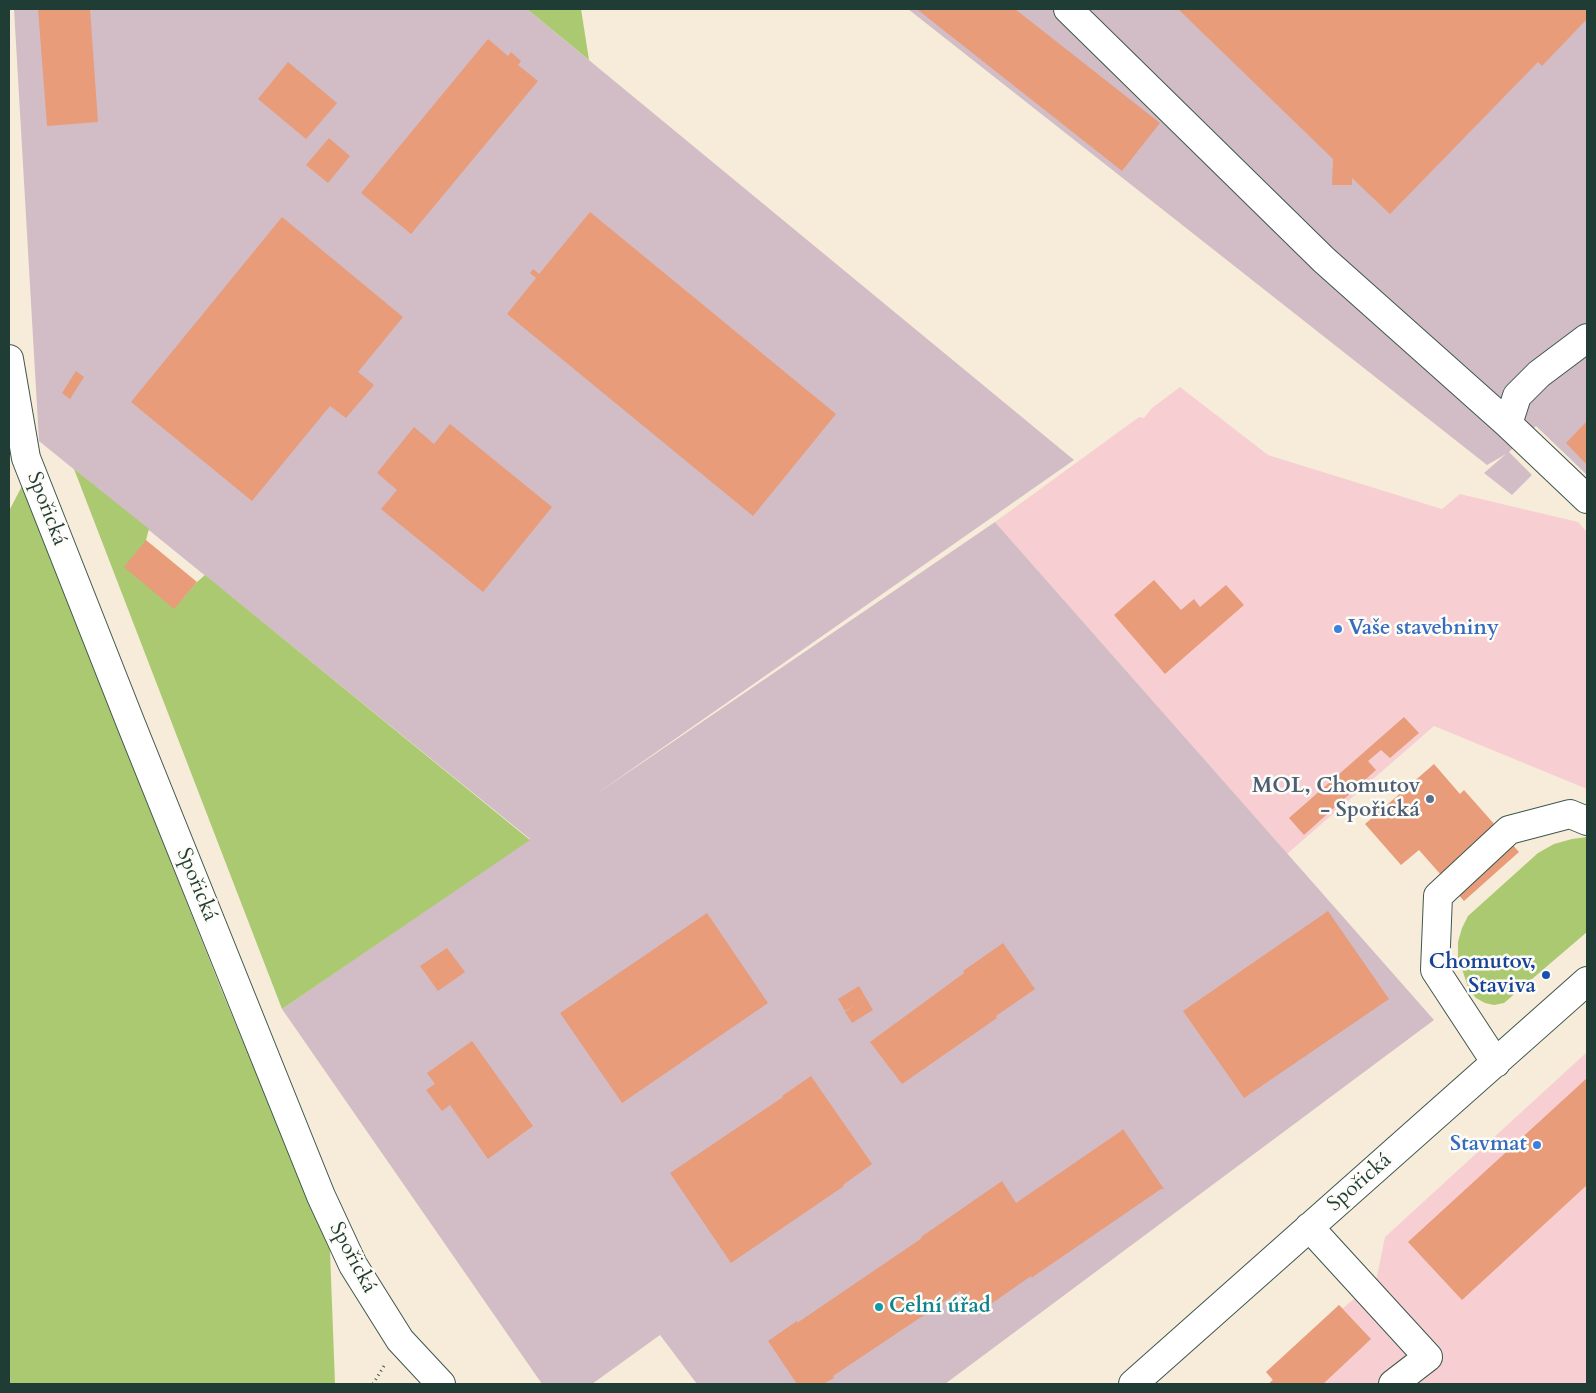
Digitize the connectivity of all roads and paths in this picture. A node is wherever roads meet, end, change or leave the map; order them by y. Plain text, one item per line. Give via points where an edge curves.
1 (1068, 9) edge
2 (1587, 338) edge
3 (9, 359) edge
4 (1508, 424) junction
5 (1587, 499) edge
6 (1587, 821) edge
7 (1587, 981) edge
8 (1496, 1063) junction
9 (1309, 1227) junction
10 (441, 1384) edge
11 (1133, 1384) edge
12 (1394, 1384) edge

1 - 4 street via 1324,260
2 - 4 street via 1539,374 1517,396
3 - 10 street, Spořická via 26,458 321,1196 352,1265 400,1340
4 - 5 street
6 - 8 street via 1570,814 1508,830 1438,896 1435,970
7 - 8 street, Spořická
8 - 9 street, Spořická
9 - 11 street, Spořická
9 - 12 street via 1428,1357

